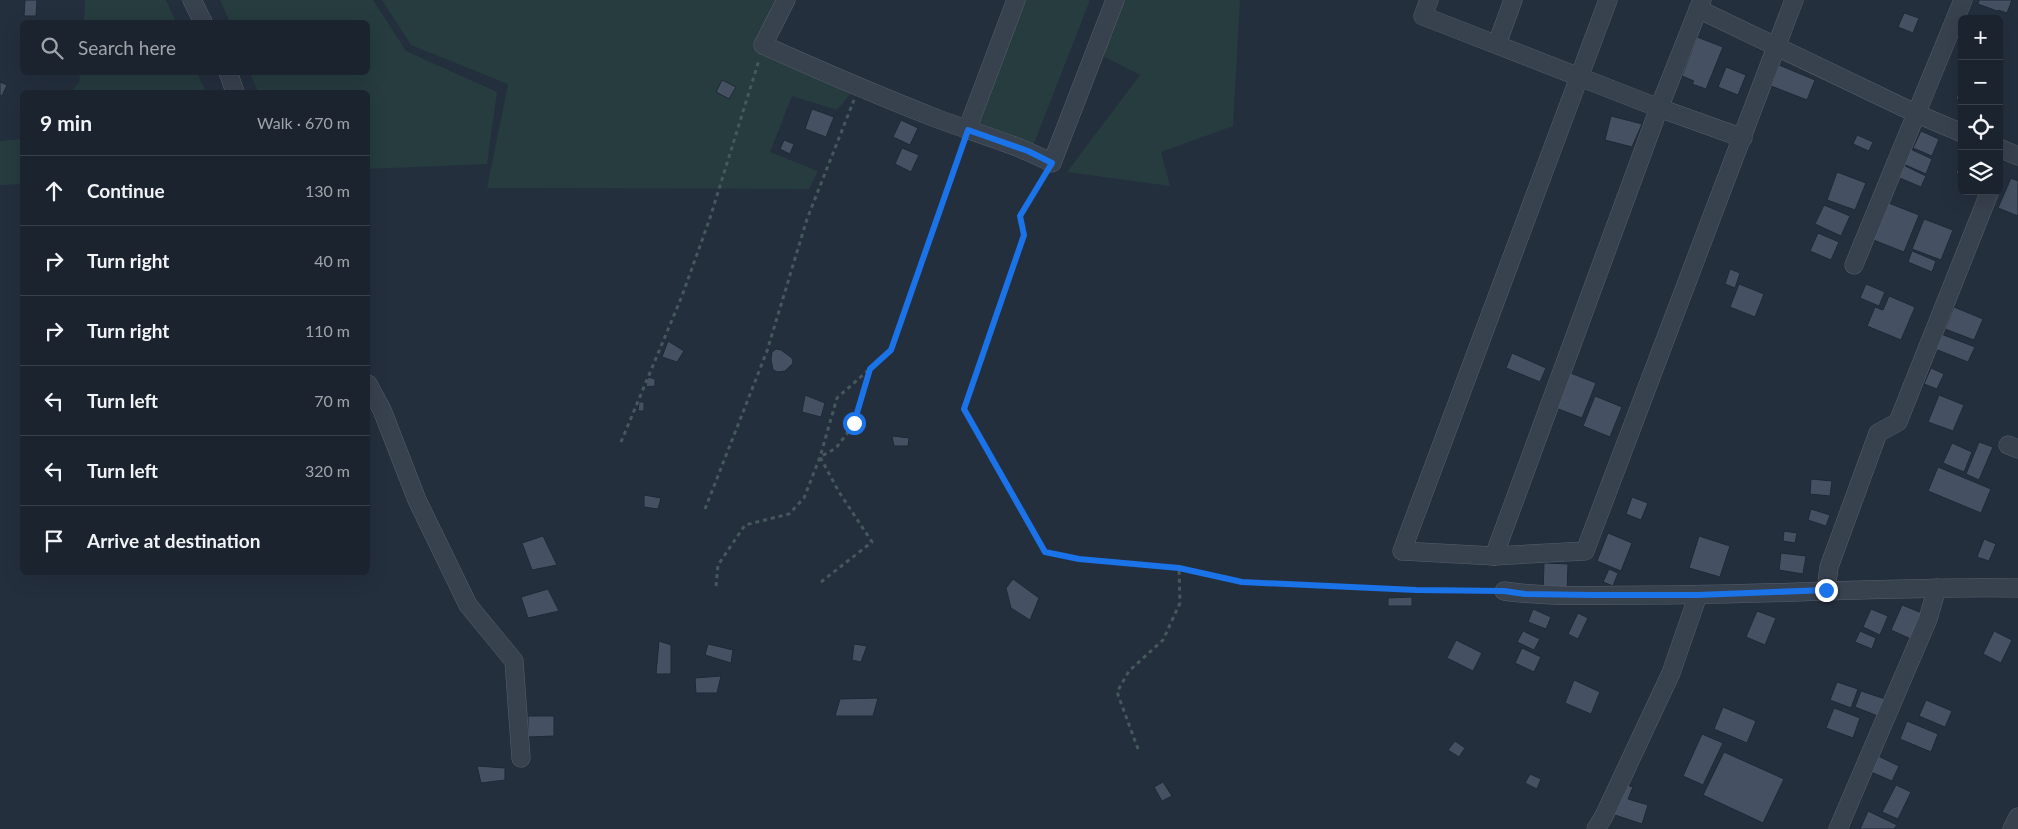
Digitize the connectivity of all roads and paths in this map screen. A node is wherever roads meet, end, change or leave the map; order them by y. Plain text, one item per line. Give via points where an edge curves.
1 (192, 0) edge
2 (786, 0) edge
3 (1016, 0) edge
4 (1115, 0) edge
5 (1429, 0) edge
6 (1513, 0) edge
7 (1608, 0) edge
8 (1794, 0) edge
9 (1963, 0) edge
10 (1700, 4) edge
11 (202, 20) edge
12 (1497, 44) junction
13 (763, 45) junction
14 (1776, 48) junction
15 (229, 75) edge
16 (1579, 78) junction
17 (859, 88) junction
18 (235, 90) edge
19 (1659, 108) junction
20 (1915, 113) junction
21 (968, 130) junction
22 (1958, 130) edge
23 (1743, 138) junction
24 (1052, 163) junction
25 (1988, 195) edge
26 (1854, 265) dead end
27 (870, 369) junction
28 (370, 388) edge
29 (621, 442) dead end
30 (820, 457) junction
31 (705, 509) dead end
32 (1494, 556) junction
33 (1179, 568) junction
34 (821, 582) dead end
35 (716, 586) dead end
36 (1937, 588) junction
37 (2018, 588) edge
38 (1826, 590) junction
39 (1504, 591) joint
40 (1698, 595) junction
41 (1138, 749) dead end
42 (521, 758) dead end
43 (2018, 818) edge
44 (1596, 829) edge
45 (1838, 829) edge
46 (2012, 829) edge

1 - 11 street
2 - 13 street
3 - 21 street
4 - 24 street
5 - 12 street via 1423,16
6 - 12 street
7 - 16 street
8 - 14 street
9 - 20 street
10 - 14 street
10 - 19 street
12 - 16 street
13 - 17 street
13 - 29 path via 710,218 682,296
14 - 20 street
14 - 23 street
15 - 18 street
16 - 19 street
16 - 32 street via 1402,552
17 - 21 street
17 - 31 path via 807,219 767,351
19 - 23 street
19 - 32 street
20 - 22 street
20 - 26 street
21 - 24 street
21 - 27 path via 891,350
23 - 32 street via 1585,552
24 - 33 path via 1020,216 1024,235 964,409 1045,552 1079,559
25 - 38 street via 1898,422 1878,433 1829,566
27 - 30 path via 837,398
27 - 30 path via 854,423 836,448
28 - 42 street via 417,500 468,605 514,661
30 - 34 path via 872,542
30 - 35 path via 804,498 789,514 746,525 718,565
33 - 39 path via 1242,582
33 - 41 path via 1180,603 1163,640 1129,671 1117,692
36 - 37 street
36 - 38 street
36 - 45 street via 1928,619
38 - 40 street
39 - 40 street via 1573,595
40 - 44 street via 1671,673
43 - 46 street

